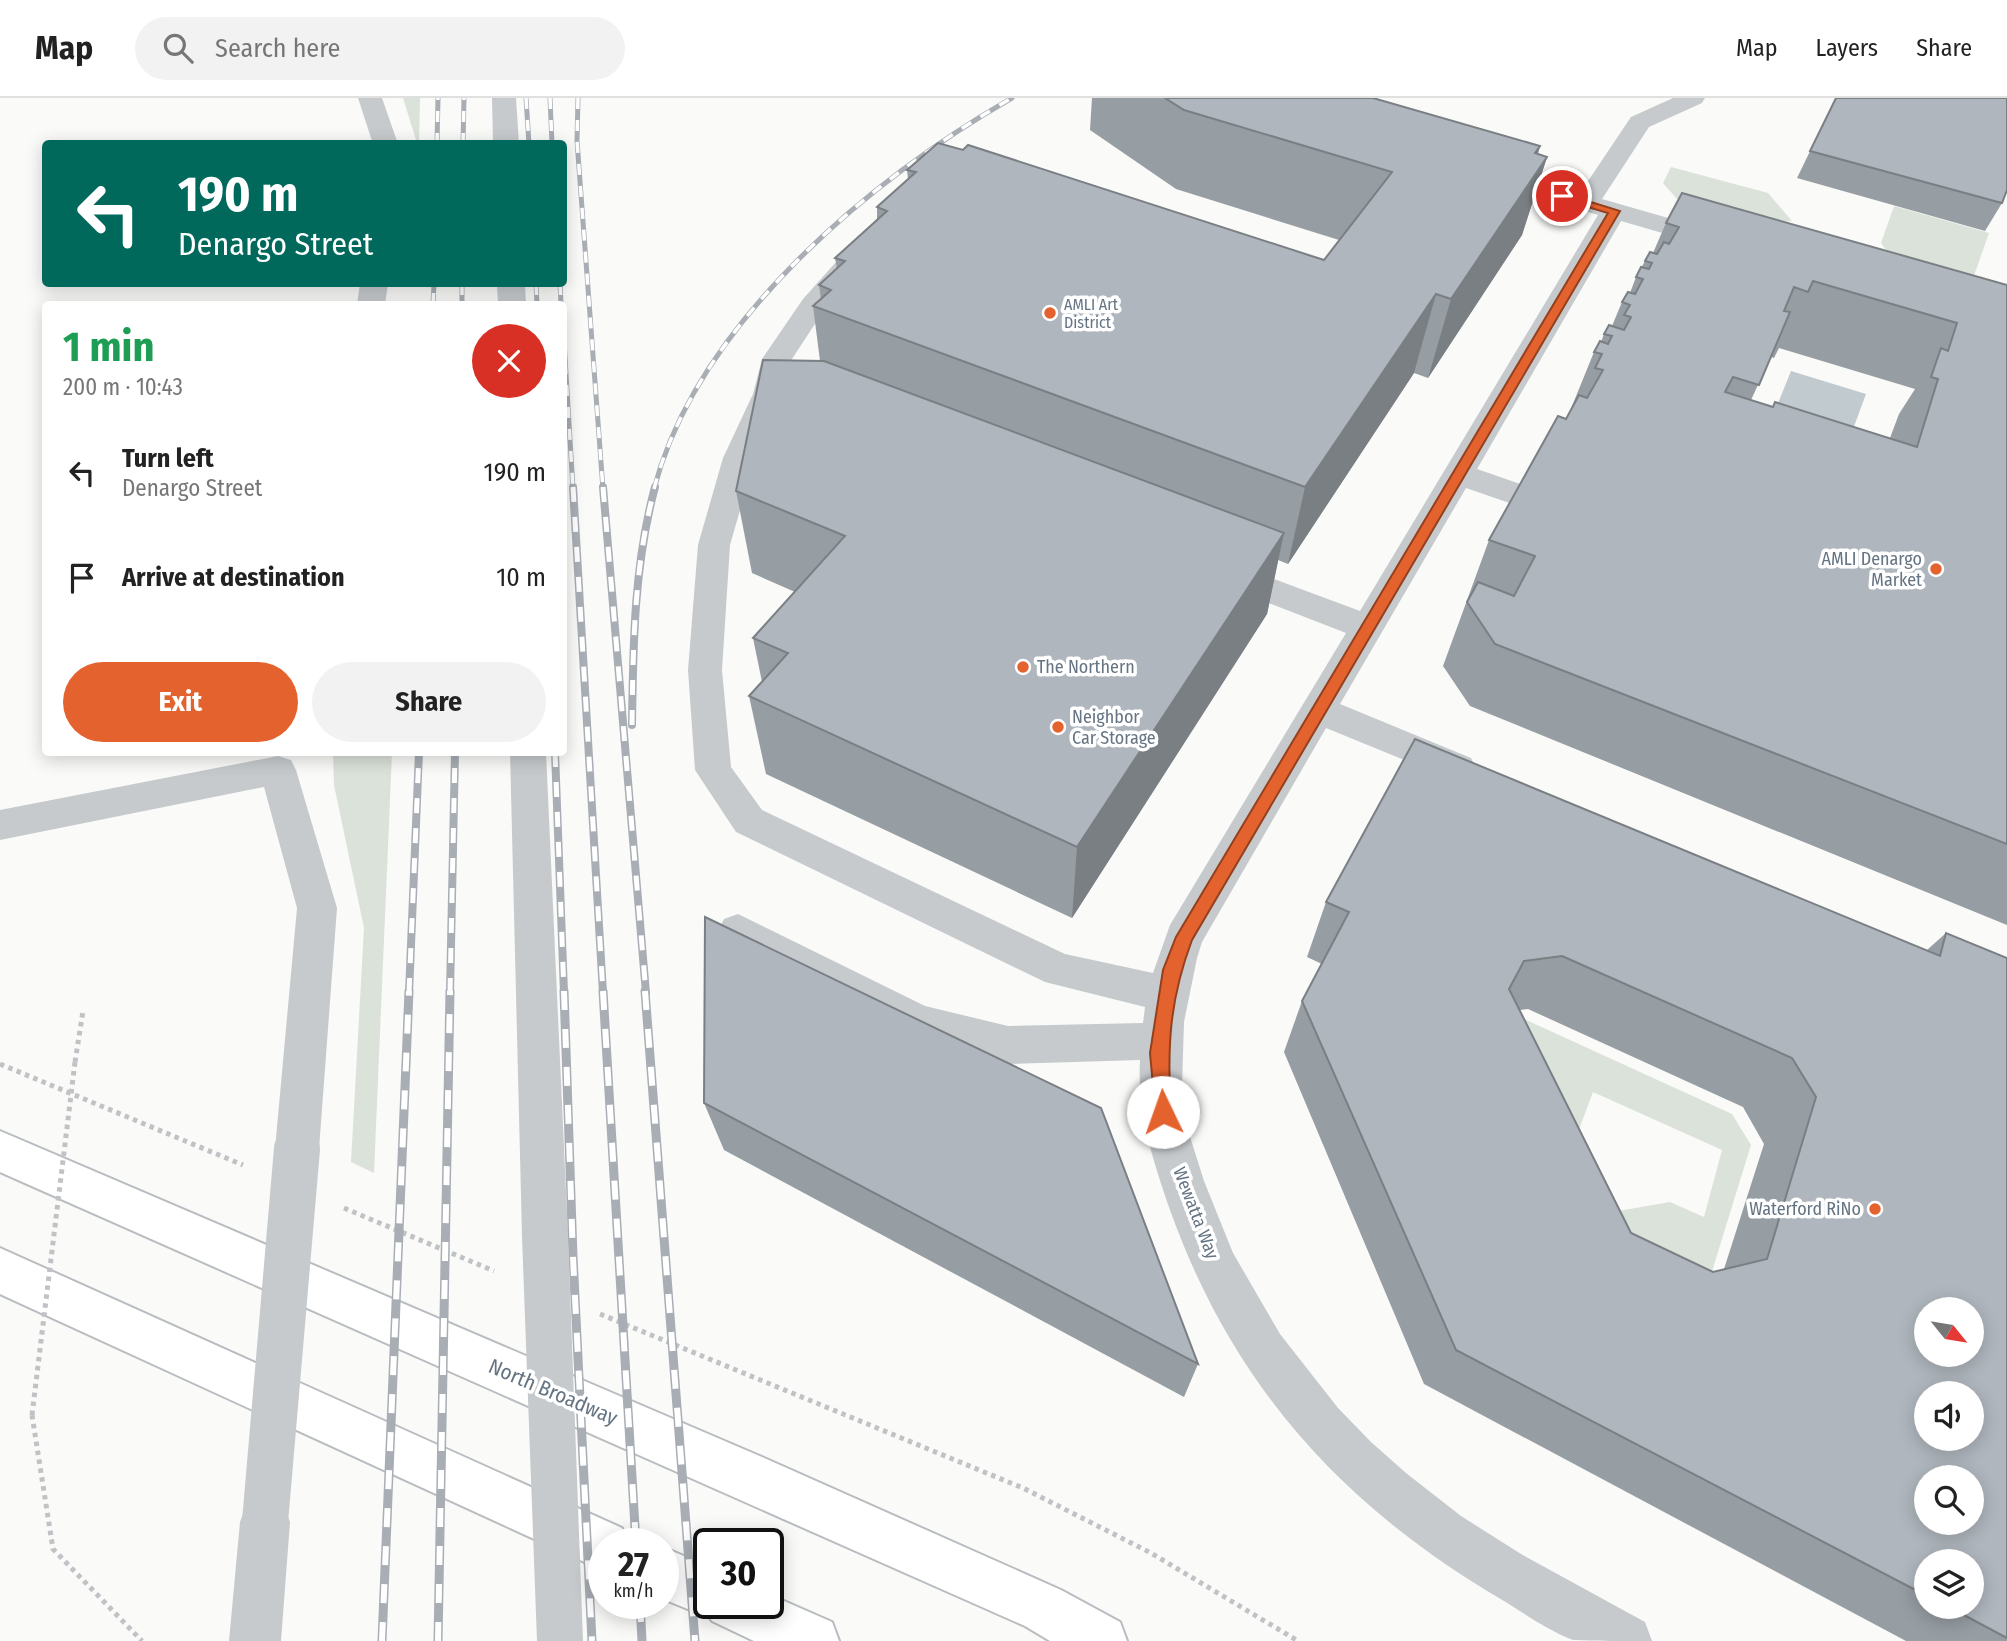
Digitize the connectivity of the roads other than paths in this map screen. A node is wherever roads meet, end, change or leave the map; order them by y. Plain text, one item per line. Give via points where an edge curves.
1 (370, 98) edge
2 (504, 98) edge
3 (1693, 98) edge
4 (385, 140) edge
5 (506, 140) edge
6 (1458, 166) edge
7 (1600, 207) junction
8 (874, 240) edge
9 (1735, 246) edge
10 (768, 394) junction
11 (807, 409) edge
12 (1458, 473) junction
13 (1524, 497) edge
14 (1191, 560) edge
15 (1367, 627) junction
16 (1318, 710) junction
17 (528, 756) edge
18 (278, 761) edge
19 (1491, 782) edge
20 (0, 825) edge
21 (738, 931) edge
22 (1167, 994) junction
23 (1160, 1041) junction
24 (0, 1151) edge
25 (0, 1271) edge
26 (588, 1539) edge
27 (765, 1619) edge
28 (255, 1641) edge
29 (560, 1641) edge
30 (813, 1641) edge
31 (1101, 1641) edge
32 (1626, 1641) edge

1 - 4 street
2 - 5 street
3 - 7 street, Wewatta Way via 1640,122
6 - 7 street
7 - 9 street
7 - 12 street, Wewatta Way
8 - 10 street via 813,305 777,359
10 - 11 street
10 - 22 street via 739,458 714,545 705,670 713,770 749,821 1059,970
12 - 13 street
12 - 15 street, Wewatta Way
14 - 15 street
15 - 16 street, Wewatta Way
16 - 19 street
16 - 22 street, Wewatta Way via 1184,937
17 - 29 street, bridge
18 - 20 street
18 - 28 street, bridge via 317,908
21 - 23 street via 917,1022 1008,1045
22 - 23 street, Wewatta Way
23 - 32 street, Wewatta Way via 1163,1112 1191,1207 1221,1279 1292,1389 1332,1439 1389,1492 1457,1543
24 - 31 main road, North Broadway via 757,1480 1044,1608
25 - 26 main road
27 - 30 main road

